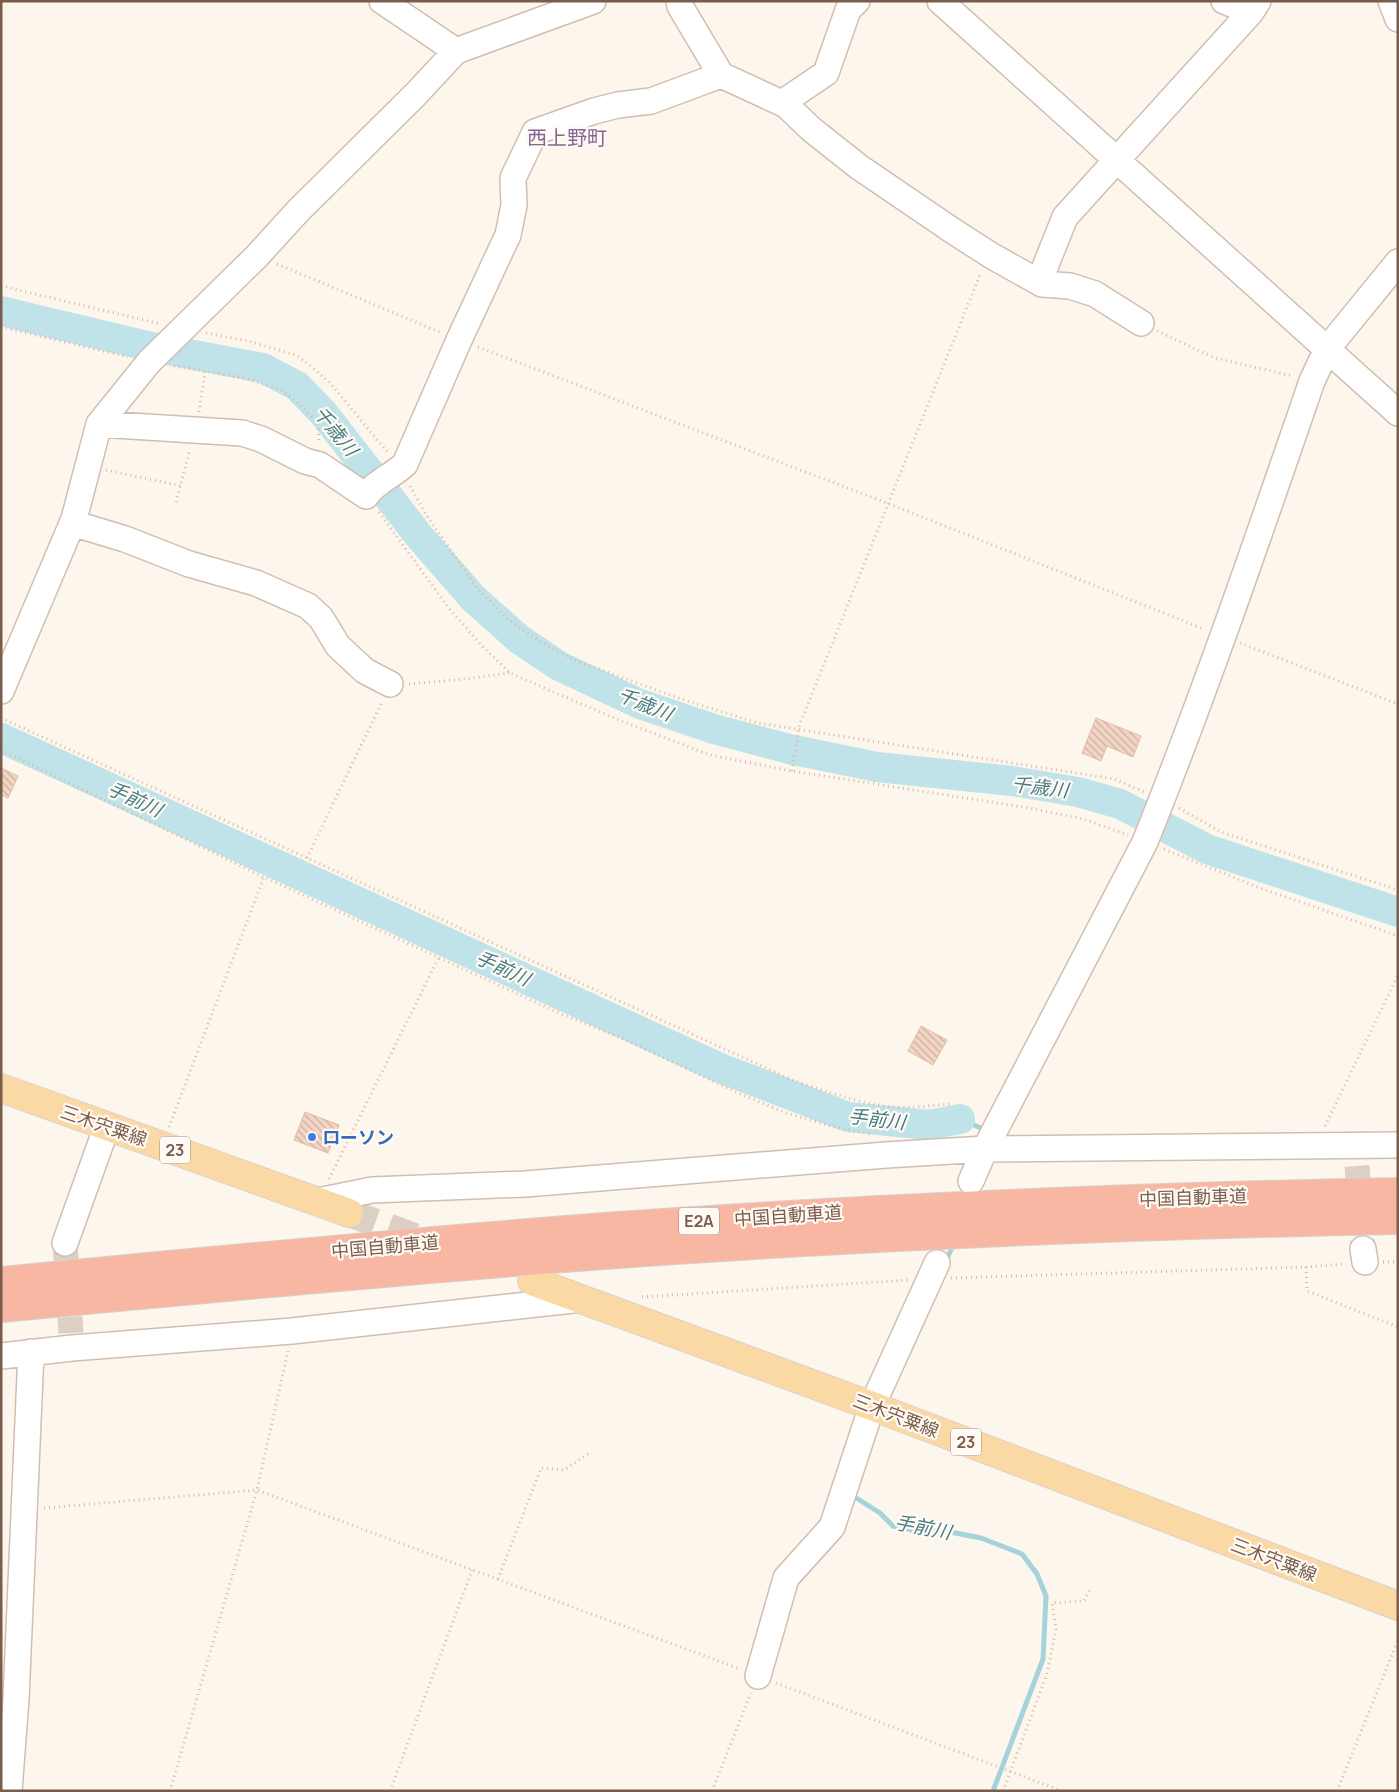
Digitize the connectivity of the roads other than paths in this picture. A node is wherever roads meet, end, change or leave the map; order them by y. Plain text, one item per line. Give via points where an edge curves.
1 (382, 1) edge
2 (593, 1) edge
3 (679, 1) edge
4 (857, 1) edge
5 (940, 1) edge
6 (1224, 1) edge
7 (1391, 1) edge
8 (1254, 7) edge
9 (1398, 18) edge
10 (456, 51) junction
11 (721, 75) junction
12 (786, 106) junction
13 (1117, 160) junction
14 (1398, 262) edge
15 (1042, 284) junction
16 (1141, 324) road end
17 (1327, 349) junction
18 (1398, 413) edge
19 (99, 424) junction
20 (72, 523) junction
21 (390, 684) road end
22 (1, 691) edge
23 (1, 1088) edge
24 (107, 1126) junction
25 (1398, 1145) edge
26 (984, 1148) junction
27 (971, 1181) dead end
28 (1398, 1192) edge
29 (318, 1201) junction
30 (349, 1213) tunnel mouth
31 (1398, 1220) edge
32 (65, 1243) tunnel mouth
33 (933, 1271) road end
34 (532, 1280) dead end
35 (1, 1281) edge
36 (582, 1299) junction
37 (1, 1308) edge
38 (31, 1352) junction
39 (1, 1356) edge
40 (872, 1406) junction
41 (1398, 1606) edge
42 (758, 1676) road end
43 (9, 1791) edge

1 - 10 street
2 - 10 street
3 - 11 street
4 - 12 street via 848,10 826,73 789,98
5 - 13 street
6 - 8 street
7 - 9 street
8 - 13 street
10 - 19 street via 153,359
11 - 12 street
11 - 19 street via 651,101 594,111 535,132 513,178 514,204 508,235 406,464 368,492 320,465 242,433
12 - 15 street via 859,167 952,231
13 - 15 street via 1065,217 1043,272
13 - 17 street
14 - 17 street
15 - 16 street via 1070,286 1095,294
17 - 18 street
17 - 26 street via 1312,381 1224,637 1147,838
19 - 20 street
20 - 21 street via 125,539 188,564 256,583 308,606 321,618 338,646 365,671
20 - 22 street
23 - 24 main road, 三木宍粟線 / 23
24 - 29 main road, 三木宍粟線 / 23
24 - 32 street
25 - 26 street via 1356,1156 1316,1145
26 - 27 street
26 - 29 street via 525,1184 372,1190
28 - 35 highway, 中国自動車道 / E2A via 866,1210 594,1228
29 - 30 main road, 三木宍粟線 / 23
31 - 37 highway, 中国自動車道 / E2A via 1226,1223 902,1237 605,1255
33 - 40 street
34 - 36 main road, 三木宍粟線 / 23
36 - 38 street via 292,1331 71,1341
36 - 40 main road, 三木宍粟線 / 23
38 - 39 street
38 - 43 street
40 - 41 main road, 三木宍粟線 / 23
40 - 42 street via 832,1527 786,1578

